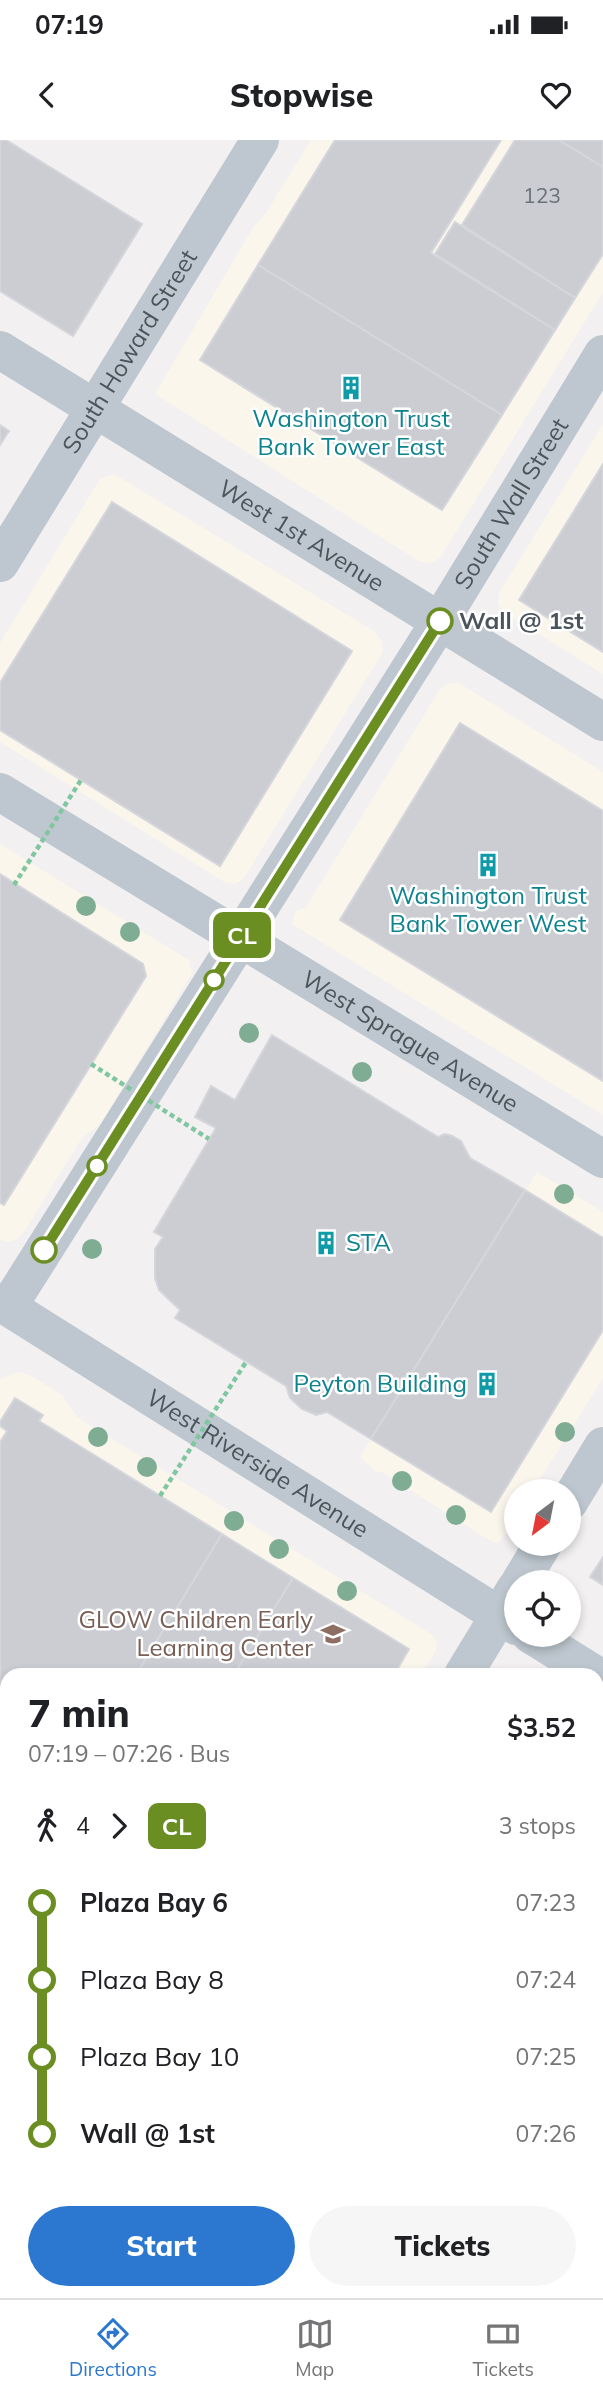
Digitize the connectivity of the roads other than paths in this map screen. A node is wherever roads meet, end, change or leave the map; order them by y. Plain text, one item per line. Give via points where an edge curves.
1 (259, 140) edge
2 (0, 350) edge
3 (603, 354) edge
4 (94, 407) junction
5 (0, 563) edge
6 (440, 621) junction
7 (603, 722) edge
8 (0, 792) edge
9 (241, 937) junction
10 (603, 1159) edge
11 (4, 1304) edge
12 (603, 1446) edge
13 (581, 1482) edge
14 (504, 1609) edge
15 (504, 1628) edge
16 (558, 1647) edge
17 (469, 1668) edge
18 (586, 1668) edge

1 - 4 street, South Howard Street
2 - 4 street, West 1st Avenue
3 - 6 street, South Wall Street
4 - 5 street, South Howard Street
4 - 6 street, West 1st Avenue
6 - 7 street, West 1st Avenue
6 - 9 street, South Wall Street
8 - 9 street, West Sprague Avenue
9 - 10 street, West Sprague Avenue
9 - 11 street, South Wall Street
11 - 14 street, West Riverside Avenue
12 - 13 street
15 - 17 street
16 - 18 street, West Riverside Avenue

